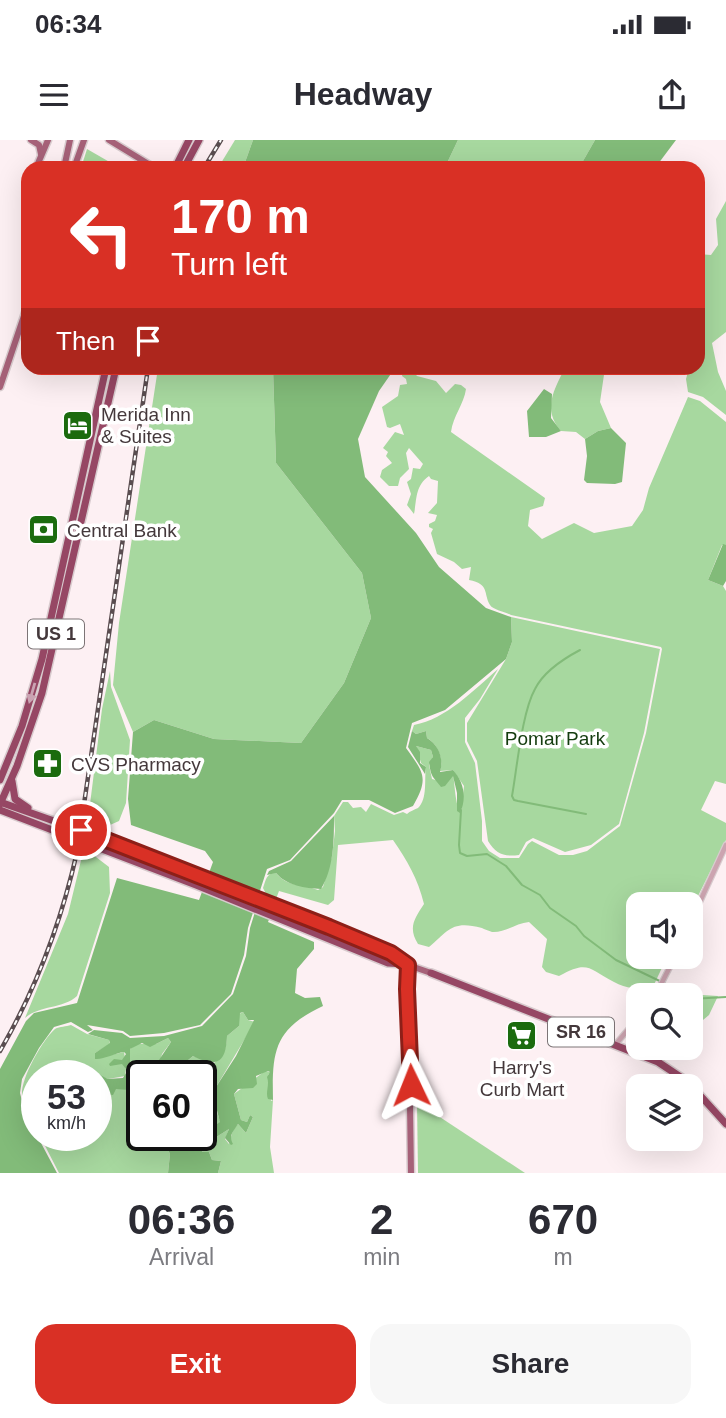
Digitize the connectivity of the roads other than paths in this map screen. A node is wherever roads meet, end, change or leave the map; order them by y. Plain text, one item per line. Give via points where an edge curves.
1 (31, 140) edge
2 (48, 140) edge
3 (70, 140) edge
4 (102, 140) edge
5 (189, 140) edge
6 (199, 140) edge
7 (110, 141) edge
8 (83, 142) edge
9 (41, 155) junction
10 (39, 161) edge
11 (66, 161) edge
12 (76, 161) edge
13 (143, 161) edge
14 (178, 161) edge
15 (188, 161) edge
16 (21, 325) edge
17 (104, 375) edge
18 (114, 375) edge
19 (0, 387) edge
20 (12, 777) junction
21 (0, 780) edge
22 (0, 805) edge
23 (41, 815) junction
24 (726, 845) edge
25 (703, 894) edge
26 (408, 965) junction
27 (432, 973) joint
28 (626, 1032) edge
29 (615, 1045) junction
30 (726, 1124) edge
31 (411, 1173) edge

1 - 9 main road via 39,145
2 - 9 main road
3 - 11 main road
4 - 7 main road
5 - 14 highway
6 - 15 highway
7 - 13 main road
8 - 12 main road
9 - 10 main road
16 - 19 main road
17 -> 21 highway, US 1 via 44,649 22,726
18 - 20 highway, US 1 via 45,681
20 - 22 highway, US 1
20 - 23 highway via 15,799
22 - 23 highway, SR 16
22 - 26 highway, SR 16 via 388,962
23 - 26 highway, SR 16 via 381,948
24 - 25 street
26 - 27 main road, SR 16
26 - 31 main road
27 - 29 highway, SR 16
28 - 29 street
29 - 30 highway, SR 16 via 658,1062 688,1082

